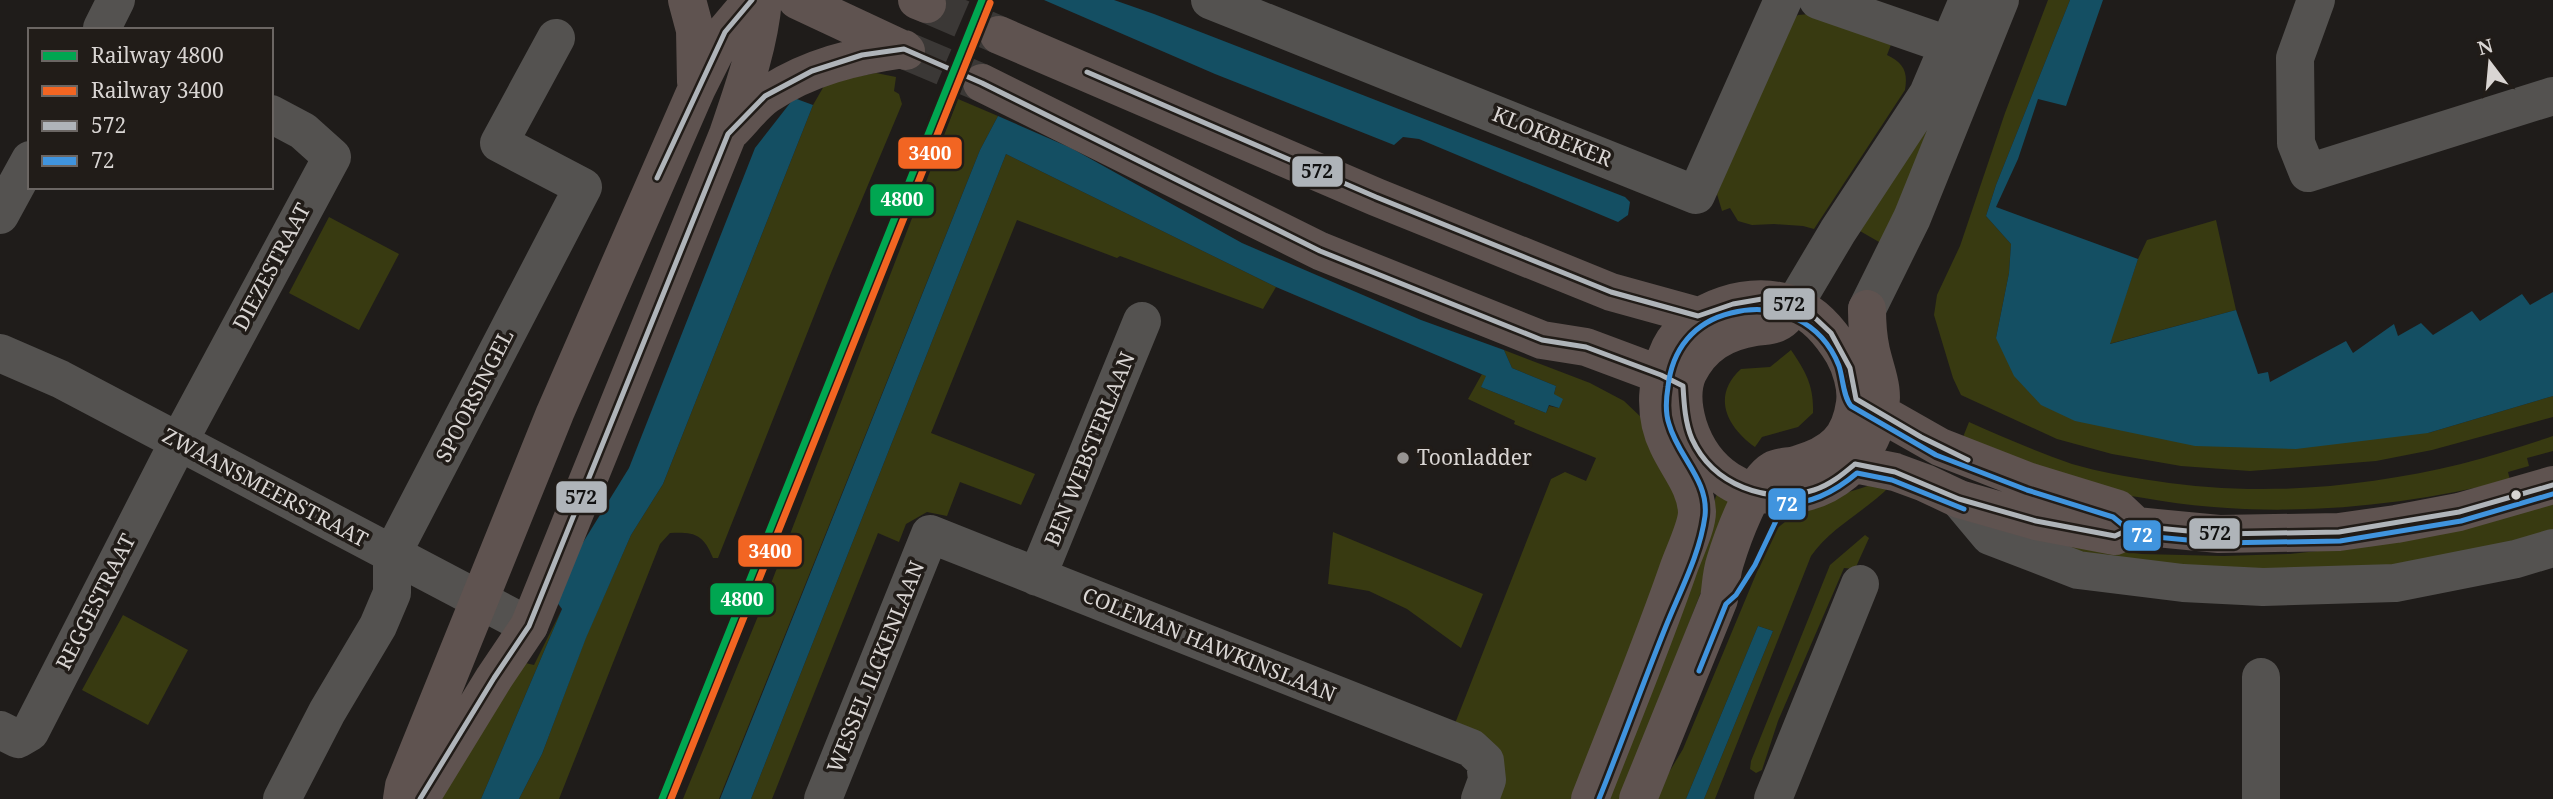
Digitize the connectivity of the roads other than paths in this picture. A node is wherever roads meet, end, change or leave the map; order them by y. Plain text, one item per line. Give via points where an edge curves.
1 (687, 0) edge
2 (751, 0) edge
3 (763, 0) edge
4 (797, 0) edge
5 (1210, 0) edge
6 (1783, 0) edge
7 (1818, 0) edge
8 (1968, 0) edge
9 (2000, 0) edge
10 (2316, 0) edge
11 (999, 35) tunnel mouth
12 (556, 38) dead end
13 (1964, 50) junction
14 (982, 83) tunnel mouth
15 (697, 88) junction
16 (2553, 96) edge
17 (273, 115) edge
18 (728, 134) junction
19 (28, 164) edge
20 (0, 215) edge
21 (1794, 305) junction
22 (1867, 309) joint
23 (1698, 316) junction
24 (1142, 321) dead end
25 (0, 354) edge
26 (1667, 389) junction
27 (1868, 406) junction
28 (178, 443) junction
29 (1855, 464) junction
30 (2553, 485) edge
31 (1766, 494) junction
32 (1959, 499) junction
33 (2136, 526) junction
34 (930, 534) joint
35 (2553, 548) edge
36 (392, 554) junction
37 (1037, 577) junction
38 (1860, 584) dead end
39 (478, 600) junction
40 (529, 626) junction
41 (2262, 677) dead end
42 (0, 730) edge
43 (282, 799) edge
44 (402, 799) edge
45 (420, 799) edge
46 (823, 799) edge
47 (1480, 799) edge
48 (1590, 799) edge
49 (1638, 799) edge
50 (1773, 799) edge
51 (2261, 799) edge

1 - 15 main road via 695,30
2 - 15 main road via 725,32
3 - 18 main road via 761,26
4 - 18 main road via 906,51 862,55 812,71 765,96
5 - 6 street, KLOKBEKER via 1696,195
7 - 13 street
8 - 13 street
9 - 13 street
10 - 16 street via 2295,58 2296,143 2308,173
11 - 23 main road via 1611,292
12 - 36 street, SPOORSINGEL via 499,143 583,187
13 - 21 street via 1928,94
13 - 22 street via 1912,218
14 - 26 main road via 1320,251 1542,340 1586,347
15 - 39 main road
17 - 28 street, DIEZESTRAAT via 303,131 332,157
18 - 40 main road
19 - 20 street
21 - 23 main road via 1762,299
21 - 26 main road via 1784,319 1772,325 1734,331 1714,340
21 - 27 main road via 1831,333
22 - 27 main road via 1871,353 1881,380
23 - 26 main road via 1670,347
24 - 37 street, BEN WEBSTERLAAN
25 - 28 street, ZWAANSMEERSTRAAT via 60,379
26 - 31 main road via 1684,413 1706,462 1738,487
26 - 48 main road via 1658,418 1693,494 1697,514
27 - 29 main road via 1870,440
27 - 31 main road via 1837,446 1817,458 1773,470
27 - 33 main road via 1975,463 2118,509
28 - 36 street, ZWAANSMEERSTRAAT
28 - 42 street, REGGESTRAAT via 30,732 18,739
29 - 31 main road via 1827,485 1800,494
29 - 32 main road via 1895,472
30 - 33 main road via 2459,512 2339,532 2219,534
31 - 49 main road via 1724,564 1719,599
32 - 33 main road via 2036,521 2115,536
32 - 35 street via 1990,536 2078,570 2183,583 2263,587 2395,583
34 - 37 street, COLEMAN HAWKINSLAAN
34 - 46 street, WESSEL ILCKENLAAN
36 - 39 street, ZWAANSMEERSTRAAT
36 - 43 street, SPOORSINGEL via 392,593 379,626
37 - 47 street, COLEMAN HAWKINSLAAN via 1471,748 1485,761 1487,780
38 - 50 street
39 - 40 street, ZWAANSMEERSTRAAT
39 - 44 main road
40 - 45 main road
41 - 51 street

